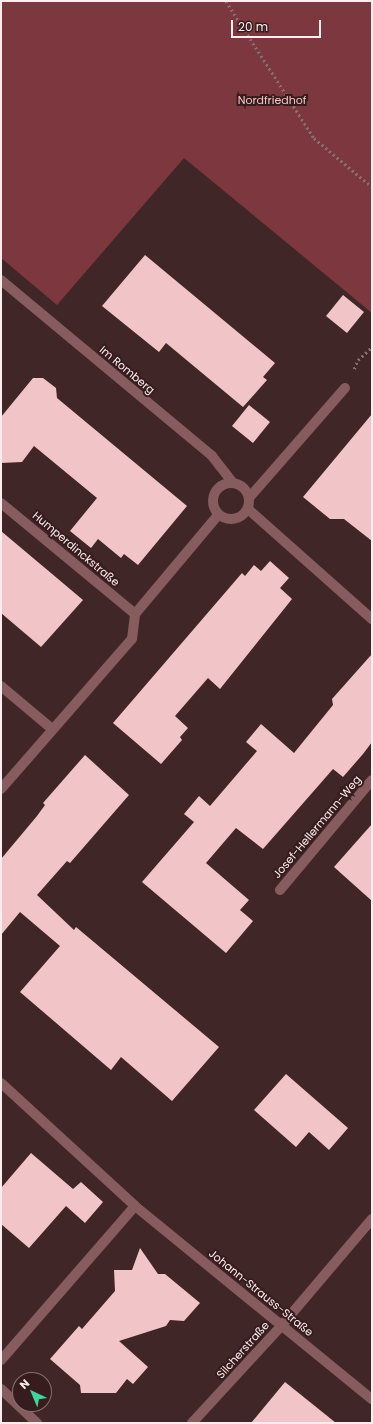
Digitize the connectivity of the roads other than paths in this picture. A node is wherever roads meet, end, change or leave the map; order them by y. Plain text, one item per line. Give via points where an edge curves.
1 (1, 280) edge
2 (345, 388) road end
3 (233, 483) junction
4 (249, 498) junction
5 (1, 503) edge
6 (248, 509) junction
7 (218, 515) junction
8 (135, 614) junction
9 (372, 619) edge
10 (1, 686) edge
11 (52, 729) junction
12 (372, 780) edge
13 (1, 789) edge
14 (280, 890) dead end
15 (1, 1083) edge
16 (135, 1206) junction
17 (372, 1219) edge
18 (282, 1325) junction
19 (1, 1360) edge
20 (1, 1390) edge
21 (372, 1400) edge
22 (37, 1423) edge
23 (192, 1423) edge

1 - 3 street, Im Romberg via 212,456
2 - 4 street
3 - 4 street, Im Romberg via 243,487
3 - 7 street via 221,485 214,494 212,506
4 - 6 street
5 - 8 street, Humperdinckstraße
6 - 7 street via 240,518 229,520
6 - 9 street
7 - 8 street
8 - 11 street via 132,639
10 - 11 street
11 - 13 street
12 - 14 street, Josef-Hellermann-Weg
15 - 16 street, Johann-Strauss-Straße
16 - 18 street, Johann-Strauss-Straße
16 - 19 street
17 - 18 street, Silcherstraße
18 - 21 street, Johann-Strauss-Straße
18 - 23 street, Silcherstraße
20 - 22 street

